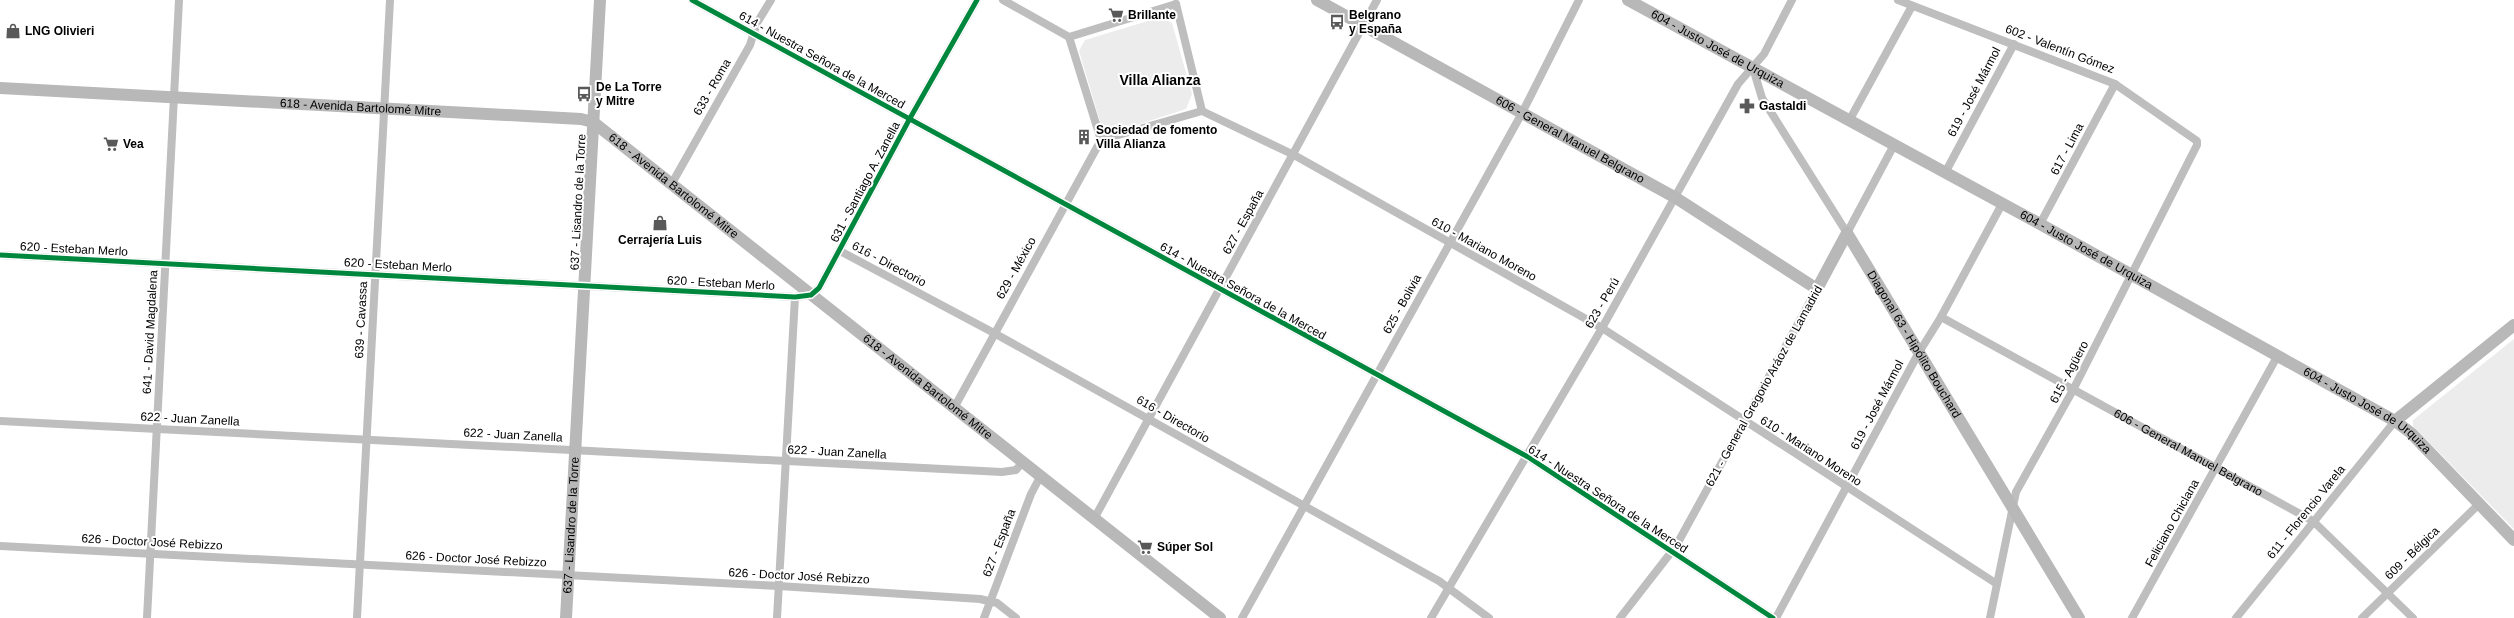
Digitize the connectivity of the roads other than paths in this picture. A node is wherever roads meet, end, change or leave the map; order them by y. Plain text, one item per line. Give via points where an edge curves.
1 (179, 0) edge
2 (390, 0) edge
3 (600, 0) edge
4 (692, 0) edge
5 (771, 0) edge
6 (977, 0) edge
7 (1003, 0) edge
8 (1317, 0) edge
9 (1377, 0) edge
10 (1579, 0) edge
11 (1628, 0) edge
12 (1792, 0) edge
13 (1898, 0) edge
14 (1177, 2) edge
15 (1912, 6) junction
16 (1363, 25) junction
17 (753, 34) junction
18 (1069, 37) junction
19 (2014, 44) junction
20 (1753, 68) junction
21 (2116, 84) junction
22 (0, 88) edge
23 (175, 97) junction
24 (384, 107) junction
25 (1202, 111) junction
26 (1522, 113) junction
27 (909, 120) junction
28 (1849, 121) junction
29 (593, 122) junction
30 (1101, 140) junction
31 (1894, 145) junction
32 (2197, 145) joint
33 (1294, 155) junction
34 (1945, 173) junction
35 (671, 185) junction
36 (1676, 198) junction
37 (1064, 204) junction
38 (2002, 204) junction
39 (2040, 224) junction
40 (1847, 233) junction
41 (1449, 244) junction
42 (840, 251) junction
43 (0, 255) edge
44 (166, 263) junction
45 (375, 274) junction
46 (2133, 276) junction
47 (584, 284) junction
48 (1817, 288) junction
49 (1219, 290) junction
50 (811, 295) junction
51 (795, 297) junction
52 (1941, 317) junction
53 (2514, 325) edge
54 (1602, 328) junction
55 (994, 333) junction
56 (1918, 354) junction
57 (2278, 355) junction
58 (1377, 375) junction
59 (2073, 390) junction
60 (954, 408) junction
61 (1149, 419) junction
62 (0, 421) edge
63 (1744, 421) junction
64 (2395, 421) junction
65 (156, 429) junction
66 (367, 439) junction
67 (575, 450) junction
68 (1528, 457) junction
69 (786, 462) junction
70 (1022, 463) junction
71 (2217, 467) junction
72 (1040, 477) junction
73 (1846, 488) junction
74 (2012, 504) junction
75 (2479, 504) junction
76 (1304, 507) junction
77 (1094, 519) junction
78 (2312, 521) junction
79 (2514, 540) edge
80 (0, 546) edge
81 (1671, 553) junction
82 (150, 554) junction
83 (361, 565) junction
84 (568, 576) junction
85 (1997, 584) junction
86 (779, 586) junction
87 (1448, 587) junction
88 (2388, 593) junction
89 (991, 600) junction
90 (147, 618) edge
91 (357, 618) edge
92 (566, 618) edge
93 (777, 618) edge
94 (984, 618) edge
95 (1016, 618) edge
96 (1220, 618) edge
97 (1242, 618) edge
98 (1431, 618) edge
99 (1489, 618) edge
100 (1620, 618) edge
101 (1774, 618) edge
102 (1990, 618) edge
103 (2079, 618) edge
104 (2132, 618) edge
105 (2236, 618) edge
106 (2362, 618) edge
107 (2413, 618) edge

1 - 23 street, 641 - David Magdalena
2 - 24 street, 639 - Cavassa
3 - 29 main road, 637 - Lisandro de la Torre
4 - 17 street, 614 - Nuestra Señora de la Merced
5 - 17 street, 633 - Roma
6 - 27 street, 631 - Santiago A. Zanella
7 - 18 street
8 - 16 main road, 606 - General Manuel Belgrano
9 - 16 street, 627 - España
10 - 26 street, 625 - Bolivia
11 - 20 main road, 604 - Justo José de Urquiza
12 - 20 street, 623 - Perú via 1764,54
13 - 15 street, 602 - Valentín Gómez
14 - 18 street
14 - 25 street
15 - 19 street, 602 - Valentín Gómez
15 - 28 street
16 - 26 main road, 606 - General Manuel Belgrano
16 - 33 street, 627 - España
17 - 27 street, 614 - Nuestra Señora de la Merced
17 - 35 street, 633 - Roma via 750,45
18 - 30 street
19 - 21 street, 602 - Valentín Gómez
19 - 34 street, 619 - José Mármol
20 - 28 main road, 604 - Justo José de Urquiza
20 - 36 street, 623 - Perú via 1738,84
20 - 40 street, Diagonal 63 - Hipólito Bouchard via 1762,98
21 - 32 street, 602 - Valentín Gómez via 2194,137
21 - 39 street, 617 - Lima
22 - 23 main road, 618 - Avenida Bartolomé Mitre
23 - 24 main road, 618 - Avenida Bartolomé Mitre
23 - 44 street, 641 - David Magdalena
24 - 29 main road, 618 - Avenida Bartolomé Mitre via 581,119
24 - 45 street, 639 - Cavassa
25 - 30 street
25 - 33 street, 610 - Mariano Moreno
26 - 36 main road, 606 - General Manuel Belgrano
26 - 41 street, 625 - Bolivia
27 - 37 street, 614 - Nuestra Señora de la Merced
27 - 42 street, 631 - Santiago A. Zanella
28 - 31 main road, 604 - Justo José de Urquiza
29 - 35 main road, 618 - Avenida Bartolomé Mitre
29 - 47 main road, 637 - Lisandro de la Torre
30 - 37 street, 629 - México
31 - 34 main road, 604 - Justo José de Urquiza
31 - 40 street, 621 - General Gregorio Aráoz de Lamadrid
32 - 46 street, 615 - Agüero
33 - 41 street, 610 - Mariano Moreno
33 - 49 street, 627 - España
34 - 38 main road, 604 - Justo José de Urquiza
35 - 50 main road, 618 - Avenida Bartolomé Mitre
36 - 48 main road, 606 - General Manuel Belgrano
36 - 54 street, 623 - Perú
37 - 49 street, 614 - Nuestra Señora de la Merced
37 - 55 street, 629 - México
38 - 39 main road, 604 - Justo José de Urquiza
38 - 52 street, 619 - José Mármol
39 - 46 main road, 604 - Justo José de Urquiza
40 - 48 main road, 621 - General Gregorio Aráoz de Lamadrid
40 - 56 main road, Diagonal 63 - Hipólito Bouchard
41 - 54 street, 610 - Mariano Moreno
41 - 58 street, 625 - Bolivia
42 - 50 street, 631 - Santiago A. Zanella via 819,288
42 - 55 street, 616 - Directorio
43 - 44 street, 620 - Esteban Merlo
44 - 45 street, 620 - Esteban Merlo
44 - 65 street, 641 - David Magdalena
45 - 47 street, 620 - Esteban Merlo
45 - 66 street, 639 - Cavassa
46 - 57 main road, 604 - Justo José de Urquiza
46 - 59 street, 615 - Agüero
47 - 51 street, 620 - Esteban Merlo
47 - 67 main road, 637 - Lisandro de la Torre
48 - 63 street, 621 - General Gregorio Aráoz de Lamadrid
49 - 58 street, 614 - Nuestra Señora de la Merced
49 - 61 street, 627 - España
50 - 51 street
50 - 60 main road, 618 - Avenida Bartolomé Mitre
51 - 69 street
52 - 56 street, 619 - José Mármol
52 - 59 street, 606 - General Manuel Belgrano
53 - 64 main road
54 - 63 street, 610 - Mariano Moreno
54 - 68 street, 623 - Perú
55 - 60 street, 629 - México
55 - 61 street, 616 - Directorio
56 - 73 street, 619 - José Mármol
56 - 74 main road, Diagonal 63 - Hipólito Bouchard
57 - 64 main road, 604 - Justo José de Urquiza
57 - 71 street, Feliciano Chiclana
58 - 68 street, 614 - Nuestra Señora de la Merced
58 - 76 street, 625 - Bolivia
59 - 71 street, 606 - General Manuel Belgrano
59 - 74 street, 615 - Agüero via 2016,492
60 - 70 main road, 618 - Avenida Bartolomé Mitre
61 - 76 street, 616 - Directorio
61 - 77 street, 627 - España
62 - 65 street, 622 - Juan Zanella
63 - 73 street, 610 - Mariano Moreno
63 - 81 street, 621 - General Gregorio Aráoz de Lamadrid
64 - 75 main road, 604 - Justo José de Urquiza via 2411,433
64 - 78 street, 611 - Florencio Varela
65 - 66 street, 622 - Juan Zanella
65 - 82 street, 641 - David Magdalena
66 - 67 street, 622 - Juan Zanella
66 - 83 street, 639 - Cavassa
67 - 69 street, 622 - Juan Zanella
67 - 84 main road, 637 - Lisandro de la Torre
68 - 81 street, 614 - Nuestra Señora de la Merced
68 - 87 street, 623 - Perú
69 - 70 street, 622 - Juan Zanella via 1002,472 1016,470
69 - 86 street
70 - 72 main road, 618 - Avenida Bartolomé Mitre
71 - 78 street, 606 - General Manuel Belgrano
71 - 104 street, Feliciano Chiclana
72 - 77 main road, 618 - Avenida Bartolomé Mitre
72 - 89 street, 627 - España via 1031,494
73 - 85 street, 610 - Mariano Moreno
73 - 101 street, 619 - José Mármol
74 - 85 street, 615 - Agüero
74 - 103 main road, Diagonal 63 - Hipólito Bouchard
75 - 79 main road, 604 - Justo José de Urquiza
75 - 88 street, 609 - Bélgica
76 - 87 street, 616 - Directorio
76 - 97 street, 625 - Bolivia
77 - 96 main road, 618 - Avenida Bartolomé Mitre
78 - 88 street, 606 - General Manuel Belgrano
78 - 105 street, 611 - Florencio Varela
80 - 82 street, 626 - Doctor José Rebizzo
81 - 100 street, 621 - General Gregorio Aráoz de Lamadrid
81 - 101 street, 614 - Nuestra Señora de la Merced
82 - 83 street, 626 - Doctor José Rebizzo
82 - 90 street, 641 - David Magdalena
83 - 84 street, 626 - Doctor José Rebizzo
83 - 91 street, 639 - Cavassa
84 - 86 street, 626 - Doctor José Rebizzo
84 - 92 main road, 637 - Lisandro de la Torre
85 - 102 street, 615 - Agüero
86 - 89 street, 626 - Doctor José Rebizzo
86 - 93 street
87 - 98 street, 623 - Perú
87 - 99 street, 616 - Directorio
88 - 106 street, 609 - Bélgica
88 - 107 street, 606 - General Manuel Belgrano
89 - 94 street, 627 - España
89 - 95 street

